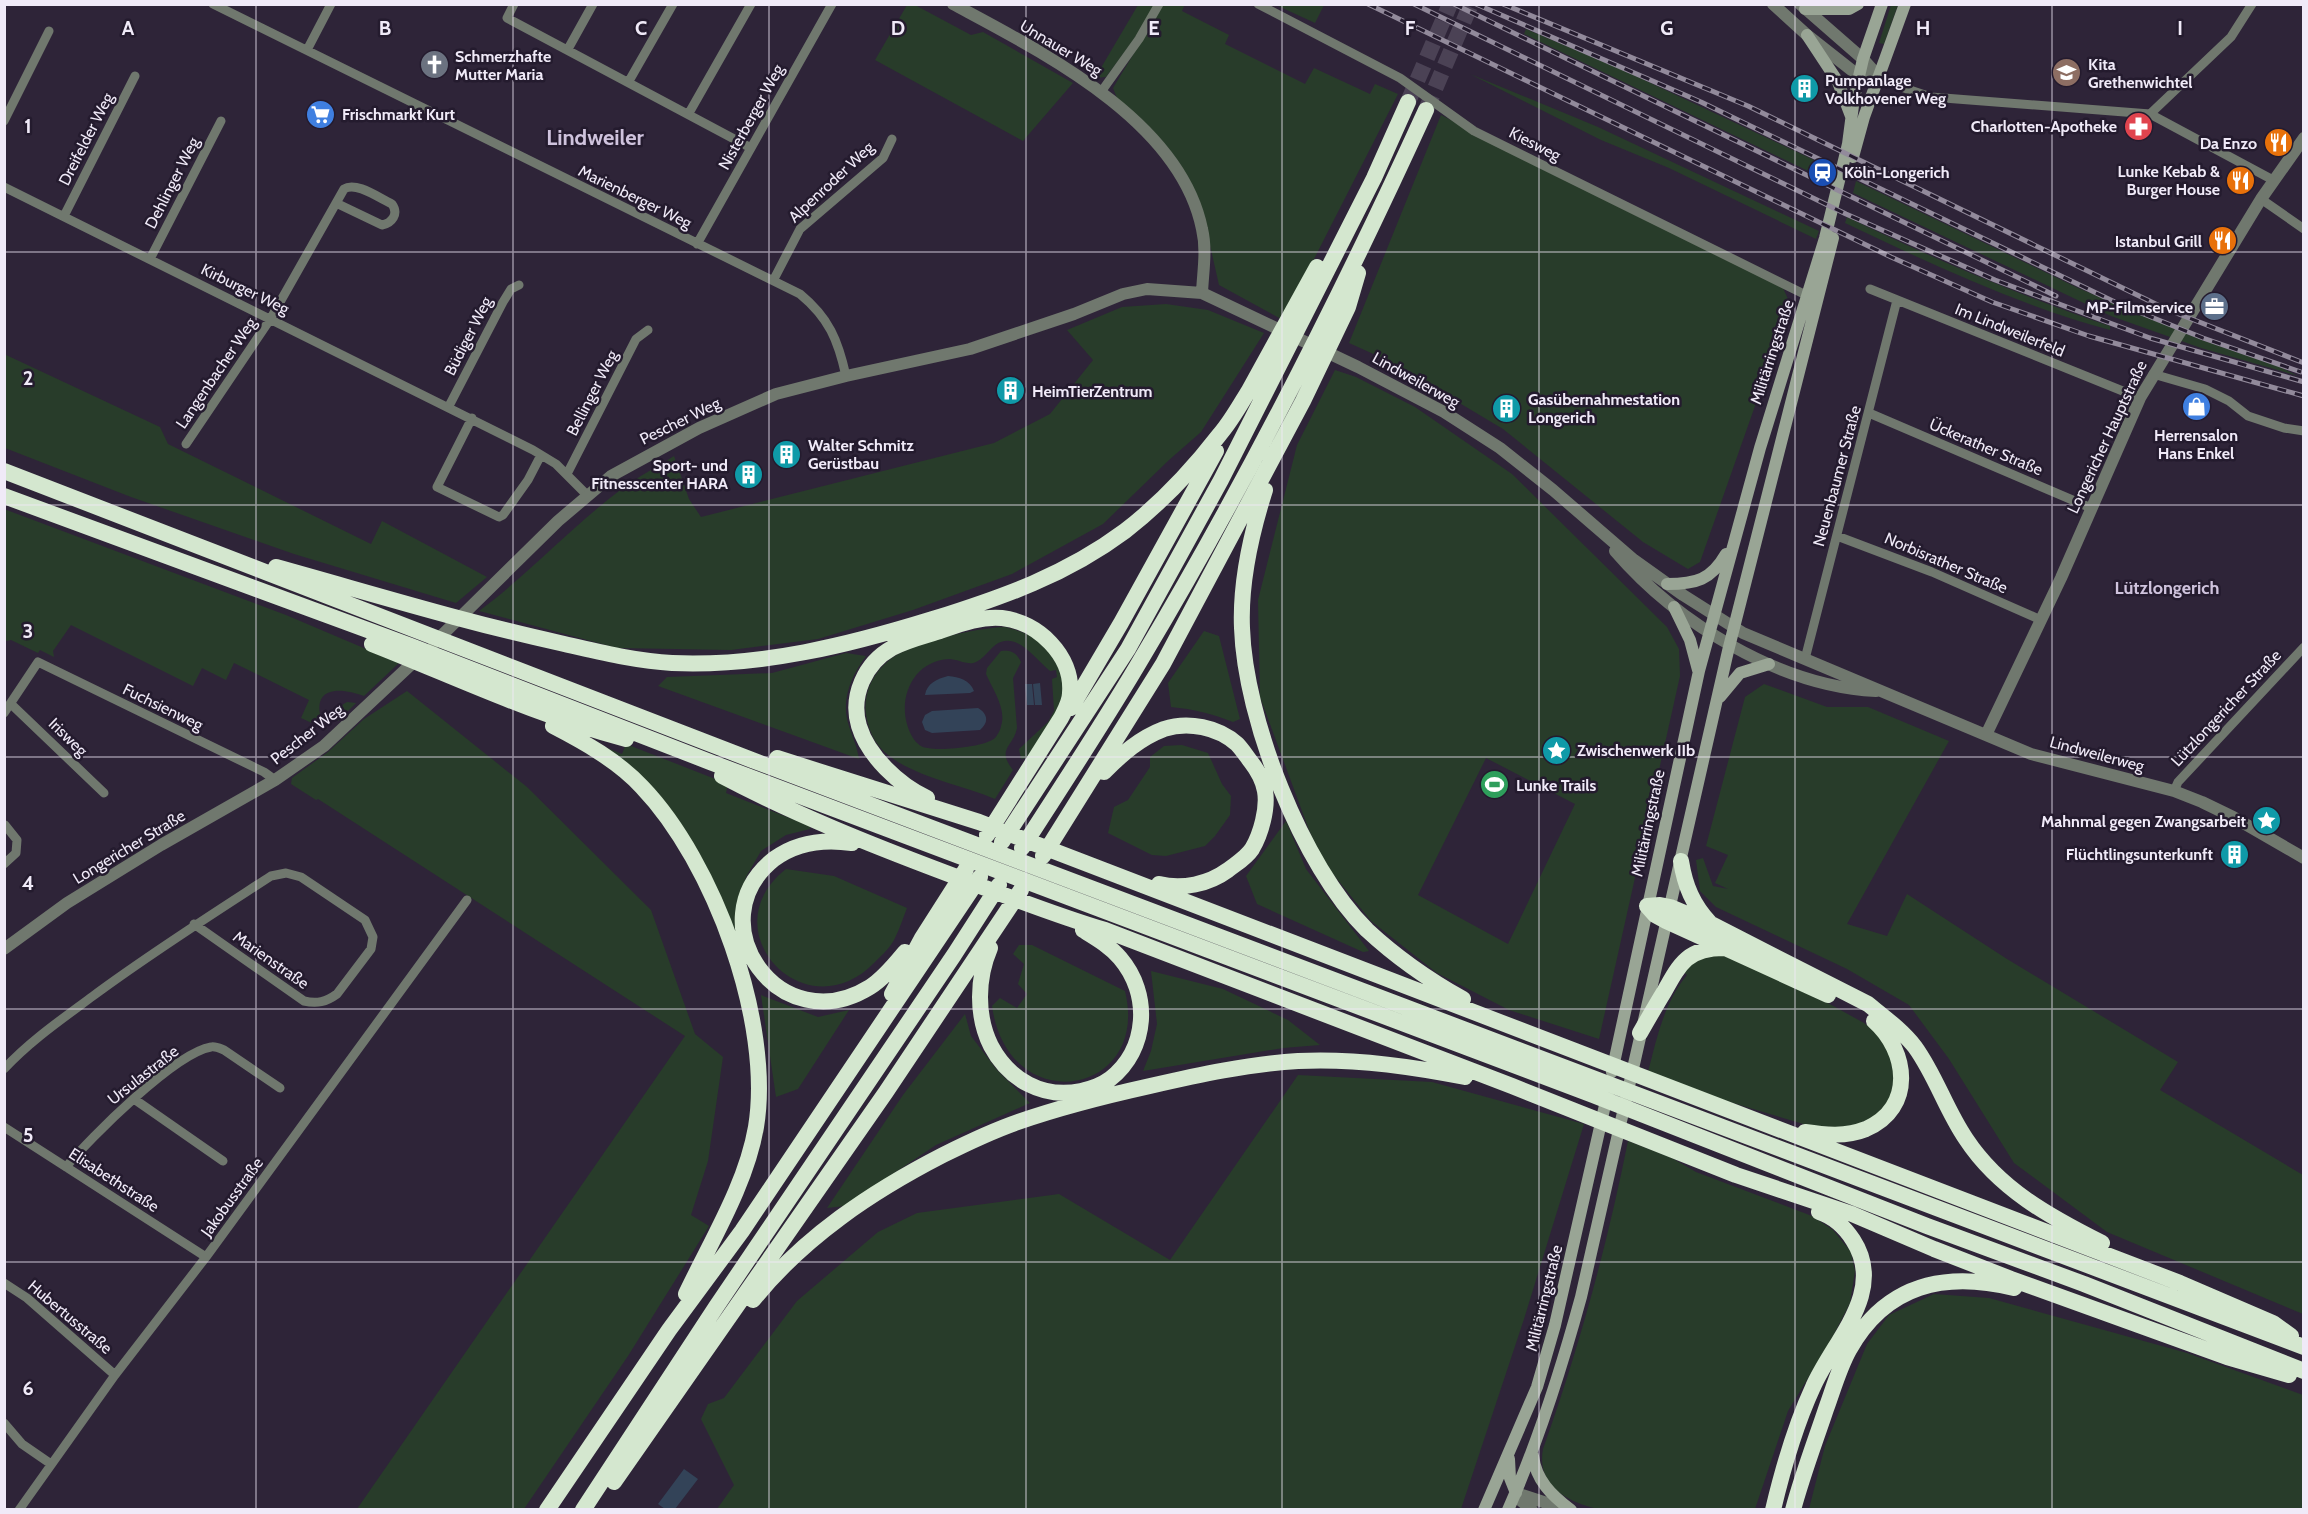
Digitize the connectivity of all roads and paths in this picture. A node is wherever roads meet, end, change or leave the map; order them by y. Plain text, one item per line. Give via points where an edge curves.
1 (213, 4) edge
2 (331, 4) edge
3 (514, 4) edge
4 (593, 4) edge
5 (673, 4) edge
6 (751, 4) edge
7 (832, 4) edge
8 (952, 4) edge
9 (1159, 4) edge
10 (1258, 4) edge
11 (1773, 4) edge
12 (1858, 4) edge
13 (1882, 4) edge
14 (1905, 4) edge
15 (2252, 4) edge
16 (1802, 7) edge
17 (49, 32) dead end
18 (1807, 35) junction
19 (567, 49) junction
20 (307, 50) junction
21 (1863, 59) junction
22 (135, 76) dead end
23 (1859, 76) junction
24 (1879, 77) junction
25 (629, 81) junction
26 (1101, 92) junction
27 (1408, 102) tunnel mouth
28 (1426, 110) tunnel mouth
29 (689, 113) junction
30 (2150, 114) junction
31 (1852, 117) junction
32 (4, 121) edge
33 (222, 121) dead end
34 (2304, 138) edge
35 (892, 139) dead end
36 (751, 148) junction
37 (1374, 178) junction
38 (2273, 180) junction
39 (4, 187) edge
40 (2261, 199) junction
41 (336, 203) junction
42 (64, 216) junction
43 (1372, 228) junction
44 (2304, 229) edge
45 (697, 244) junction
46 (150, 259) junction
47 (774, 279) junction
48 (519, 285) dead end
49 (1870, 289) dead end
50 (1202, 293) junction
51 (1808, 296) junction
52 (1897, 300) junction
53 (271, 318) junction
54 (648, 330) dead end
55 (2152, 374) junction
56 (846, 376) junction
57 (1253, 384) junction
58 (2140, 398) junction
59 (449, 406) junction
60 (1869, 413) junction
61 (472, 418) junction
62 (2304, 431) edge
63 (1284, 438) junction
64 (186, 444) dead end
65 (541, 455) junction
66 (4, 471) edge
67 (567, 474) junction
68 (587, 495) junction
69 (4, 496) edge
70 (2091, 508) junction
71 (1594, 528) junction
72 (1837, 536) junction
73 (1733, 540) junction
74 (201, 547) junction
75 (1667, 584) junction
76 (302, 607) junction
77 (1674, 607) junction
78 (1714, 615) junction
79 (2041, 620) junction
80 (1734, 628) junction
81 (1709, 632) junction
82 (1730, 645) junction
83 (2304, 647) edge
84 (1805, 659) junction
85 (1769, 664) junction
86 (448, 668) junction
87 (1699, 671) junction
88 (1877, 691) junction
89 (502, 698) junction
90 (1718, 700) junction
91 (11, 704) junction
92 (4, 713) edge
93 (1986, 735) junction
94 (698, 738) junction
95 (275, 780) junction
96 (1086, 789) junction
97 (2174, 791) junction
98 (104, 793) dead end
99 (1002, 812) junction
100 (979, 822) junction
101 (5, 825) edge
102 (894, 854) junction
103 (2304, 858) edge
104 (1681, 861) junction
105 (4, 864) edge
106 (1113, 874) junction
107 (952, 891) junction
108 (467, 900) dead end
109 (1647, 906) junction
110 (1668, 914) junction
111 (1005, 915) junction
112 (1059, 916) junction
113 (194, 924) junction
114 (1713, 926) junction
115 (1724, 948) junction
116 (4, 949) edge
117 (1505, 1024) junction
118 (1640, 1033) junction
119 (858, 1058) junction
120 (4, 1069) edge
121 (1512, 1086) junction
122 (280, 1088) dead end
123 (1595, 1088) junction
124 (134, 1099) junction
125 (1644, 1107) junction
126 (4, 1127) edge
127 (1778, 1127) junction
128 (223, 1161) dead end
129 (66, 1167) junction
130 (1764, 1185) junction
131 (1878, 1207) junction
132 (206, 1257) junction
133 (4, 1283) edge
134 (2180, 1283) junction
135 (2086, 1307) junction
136 (669, 1330) junction
137 (2304, 1346) edge
138 (695, 1366) junction
139 (2304, 1371) edge
140 (115, 1374) junction
141 (2304, 1378) edge
142 (4, 1423) edge
143 (1533, 1454) junction
144 (1509, 1456) junction
145 (51, 1464) junction
146 (1516, 1493) junction
147 (1491, 1495) junction
148 (1772, 1505) edge
149 (19, 1509) edge
150 (547, 1509) edge
151 (582, 1509) edge
152 (594, 1509) edge
153 (1484, 1509) edge
154 (1508, 1509) edge
155 (1532, 1509) edge
156 (1569, 1509) edge
157 (1793, 1509) edge

1 - 20 street, Marienberger Weg
2 - 20 street
3 - 19 street via 507,18
4 - 19 street
5 - 25 street
6 - 29 street
7 - 36 street, Nisterberger Weg
8 - 26 street, Unnauer Weg via 1066,67
9 - 26 street
10 - 51 street, Kiesweg via 1400,78 1474,130
11 - 18 street
12 - 16 main road via 1842,9
13 - 21 main road, Militärringstraße
14 - 24 main road, Militärringstraße
15 - 30 street via 2231,37
16 - 21 street
17 - 32 street
18 - 23 street
18 - 31 main road via 1838,82
19 - 25 street
20 - 45 street, Marienberger Weg
21 - 23 main road, Militärringstraße
21 - 24 street
22 - 42 street, Dreifelder Weg
23 - 24 street
23 - 31 main road, Militärringstraße
24 - 30 street via 1938,98
24 - 80 main road, Militärringstraße via 1856,146
25 - 29 street
26 - 50 street, Unnauer Weg via 1155,142 1187,187 1203,230
27 - 37 highway
28 - 43 highway
29 - 36 street
30 - 38 street
31 - 51 main road, Militärringstraße
33 - 46 street, Dehlinger Weg
34 - 38 street, Longericher Hauptstraße
35 - 47 street, Alpenroder Weg via 883,158 800,230
36 - 45 street, Nisterberger Weg
37 - 57 highway via 1347,214
37 - 119 highway via 1221,480 1128,649
38 - 40 street, Longericher Hauptstraße
39 - 42 street, Kirburger Weg
40 - 44 street
40 - 55 street, Longericher Hauptstraße
41 - 41 street via 382,225 389,223 395,210 392,204 352,186 344,189
41 - 53 street, Langenbacher Weg
42 - 46 street, Kirburger Weg
43 - 63 highway via 1348,307
43 - 151 highway via 1260,448 1143,657 954,955
45 - 47 street, Marienberger Weg
46 - 53 street, Kirburger Weg
47 - 56 street, Marienberger Weg via 800,294 823,317 836,338
48 - 59 street, Büdiger Weg via 503,302
49 - 52 street, Im Lindweilerfeld
50 - 56 street, Pescher Weg via 1147,289 1123,294 970,350
50 - 71 street, Lindweilerweg via 1262,319 1444,412 1500,448
51 - 73 main road, Militärringstraße
52 - 58 street, Im Lindweilerfeld
52 - 60 street, Neuenbaumer Straße
53 - 59 street, Kirburger Weg
53 - 64 street, Langenbacher Weg
54 - 67 street, Bellinger Weg via 636,339
55 - 58 street, Longericher Hauptstraße
55 - 62 street via 2205,389 2248,416
56 - 68 street, Pescher Weg via 776,394 699,428 628,465
57 - 74 highway via 1195,465 1127,530 1053,576 907,627 812,651 756,660 671,663 613,655 481,624
57 - 99 highway via 1062,725
58 - 70 street, Longericher Hauptstraße
59 - 61 street, Kirburger Weg
60 - 70 street, Ückerather Straße
60 - 72 street, Neuenbaumer Straße
61 - 65 street, Kirburger Weg
61 - 65 street via 437,487 499,517 528,480
63 - 96 highway via 1163,664
63 - 117 highway via 1254,525 1241,625 1249,685 1281,786 1318,865 1367,930 1430,980
65 - 67 street, Kirburger Weg
66 - 74 highway
67 - 68 street, Kirburger Weg
68 - 95 street, Pescher Weg via 335,736
69 - 76 highway
70 - 79 street, Longericher Hauptstraße
71 - 75 street, Lindweilerweg
71 - 77 street, Lindweilerweg via 1628,567
72 - 79 street, Norbisrather Straße
72 - 84 street, Neuenbaumer Straße
73 - 75 main road via 1720,563 1706,577 1684,584
73 - 78 main road, Militärringstraße
74 - 94 highway
75 - 78 street, Lindweilerweg
76 - 86 highway via 411,646
76 - 86 highway via 328,624 392,652
77 - 81 street, Lindweilerweg
77 - 87 main road
78 - 80 street, Lindweilerweg
78 - 81 main road, Militärringstraße
79 - 93 street, Longericher Hauptstraße
80 - 82 main road, Militärringstraße
80 - 84 street, Lindweilerweg
81 - 82 street, Lindweilerweg
81 - 87 main road, Militärringstraße
82 - 85 street, Lindweilerweg
82 - 90 main road, Militärringstraße
83 - 97 street, Lützlongericher Straße via 2178,782
84 - 88 street, Lindweilerweg via 1862,681
85 - 88 street, Lindweilerweg via 1831,684
85 - 90 main road via 1740,673
86 - 89 highway
86 - 123 highway
87 - 109 main road, Militärringstraße
88 - 93 street, Lindweilerweg
89 - 102 highway via 581,728 634,741 713,772 777,805
89 - 136 highway via 616,764 661,809 689,848 720,911 741,977 755,1041 756,1126 733,1196
90 - 104 main road, Militärringstraße
91 - 92 street
91 - 95 street, Fuchsienweg via 38,662
91 - 98 street, Irisweg
93 - 97 street, Lindweilerweg via 2047,759
94 - 100 highway via 761,753
94 - 123 highway via 1048,871
95 - 116 street, Longericher Straße via 67,903
96 - 106 highway via 1141,740 1165,729 1184,726 1220,733 1237,745 1260,774 1266,792 1252,849 1219,877 1182,887
96 - 111 highway
97 - 103 street, Lindweilerweg via 2233,817
99 - 100 highway via 1069,702 1068,672 1060,655 1036,630 1002,618 967,622 891,648 865,674 859,690 862,735 872,751 917,794
99 - 107 highway
100 - 106 highway
101 - 105 street via 17,840 16,853
102 - 107 highway via 858,843 815,841 778,856 765,867 749,892 743,925 752,959 766,978 783,991 803,998 822,1002 847,998 881,978
102 - 112 highway
104 - 110 main road, Militärringstraße
104 - 114 highway via 1691,898
106 - 117 highway
107 - 119 highway via 900,977
108 - 132 street, Jakobusstraße
109 - 110 highway via 1660,905
109 - 144 main road, Militärringstraße via 1564,1290 1537,1388
110 - 114 highway
110 - 115 highway
110 - 118 main road, Militärringstraße
111 - 112 highway via 983,970 980,1005 988,1039 1006,1068 1019,1080 1035,1089 1069,1093 1108,1080 1122,1068 1139,1038 1142,1020 1137,986 1119,957 1100,940
111 - 138 highway
112 - 121 highway via 1106,930
113 - 113 street, Marienstraße via 304,1001 314,1003 337,994 372,944 365,920 293,874 272,876
113 - 120 street, Marienstraße via 58,1022
114 - 134 highway via 1848,994 1883,1016 1914,1046 1965,1138 2006,1184 2061,1222
115 - 118 highway via 1698,951 1680,964
115 - 127 highway via 1865,1014 1883,1029 1899,1058 1900,1092 1888,1112 1872,1126 1842,1134
117 - 127 highway
118 - 143 main road, Militärringstraße via 1581,1297
119 - 136 highway
121 - 130 highway
121 - 138 highway via 1427,1069 1297,1061 1199,1075 1017,1122 900,1178 809,1241
122 - 124 street, Ursulastraße via 214,1046 181,1062
123 - 125 highway
124 - 128 street
124 - 129 street, Ursulastraße
125 - 131 highway
125 - 137 highway
126 - 129 street, Elisabethstraße
127 - 134 highway
129 - 132 street, Elisabethstraße
130 - 131 highway
130 - 135 highway via 1852,1214 1934,1250
130 - 148 highway via 1840,1224 1858,1248 1864,1264 1864,1288 1856,1310 1806,1403
131 - 139 highway
132 - 140 street, Jakobusstraße
133 - 140 street, Hubertusstraße
134 - 137 highway via 2273,1323
135 - 141 highway via 2226,1357
135 - 157 highway via 1963,1280 1935,1283 1892,1301 1865,1326 1842,1364
136 - 150 highway
138 - 152 highway
140 - 145 street, Jakobusstraße
142 - 145 street via 22,1444
143 - 146 main road, Militärringstraße
143 - 156 main road via 1534,1469 1541,1482
144 - 146 main road via 1509,1478
144 - 147 main road, Militärringstraße
145 - 149 street, Jakobusstraße
146 - 147 main road via 1503,1491
146 - 154 main road, Militärringstraße
146 - 155 street
146 - 156 street
147 - 153 main road, Militärringstraße

